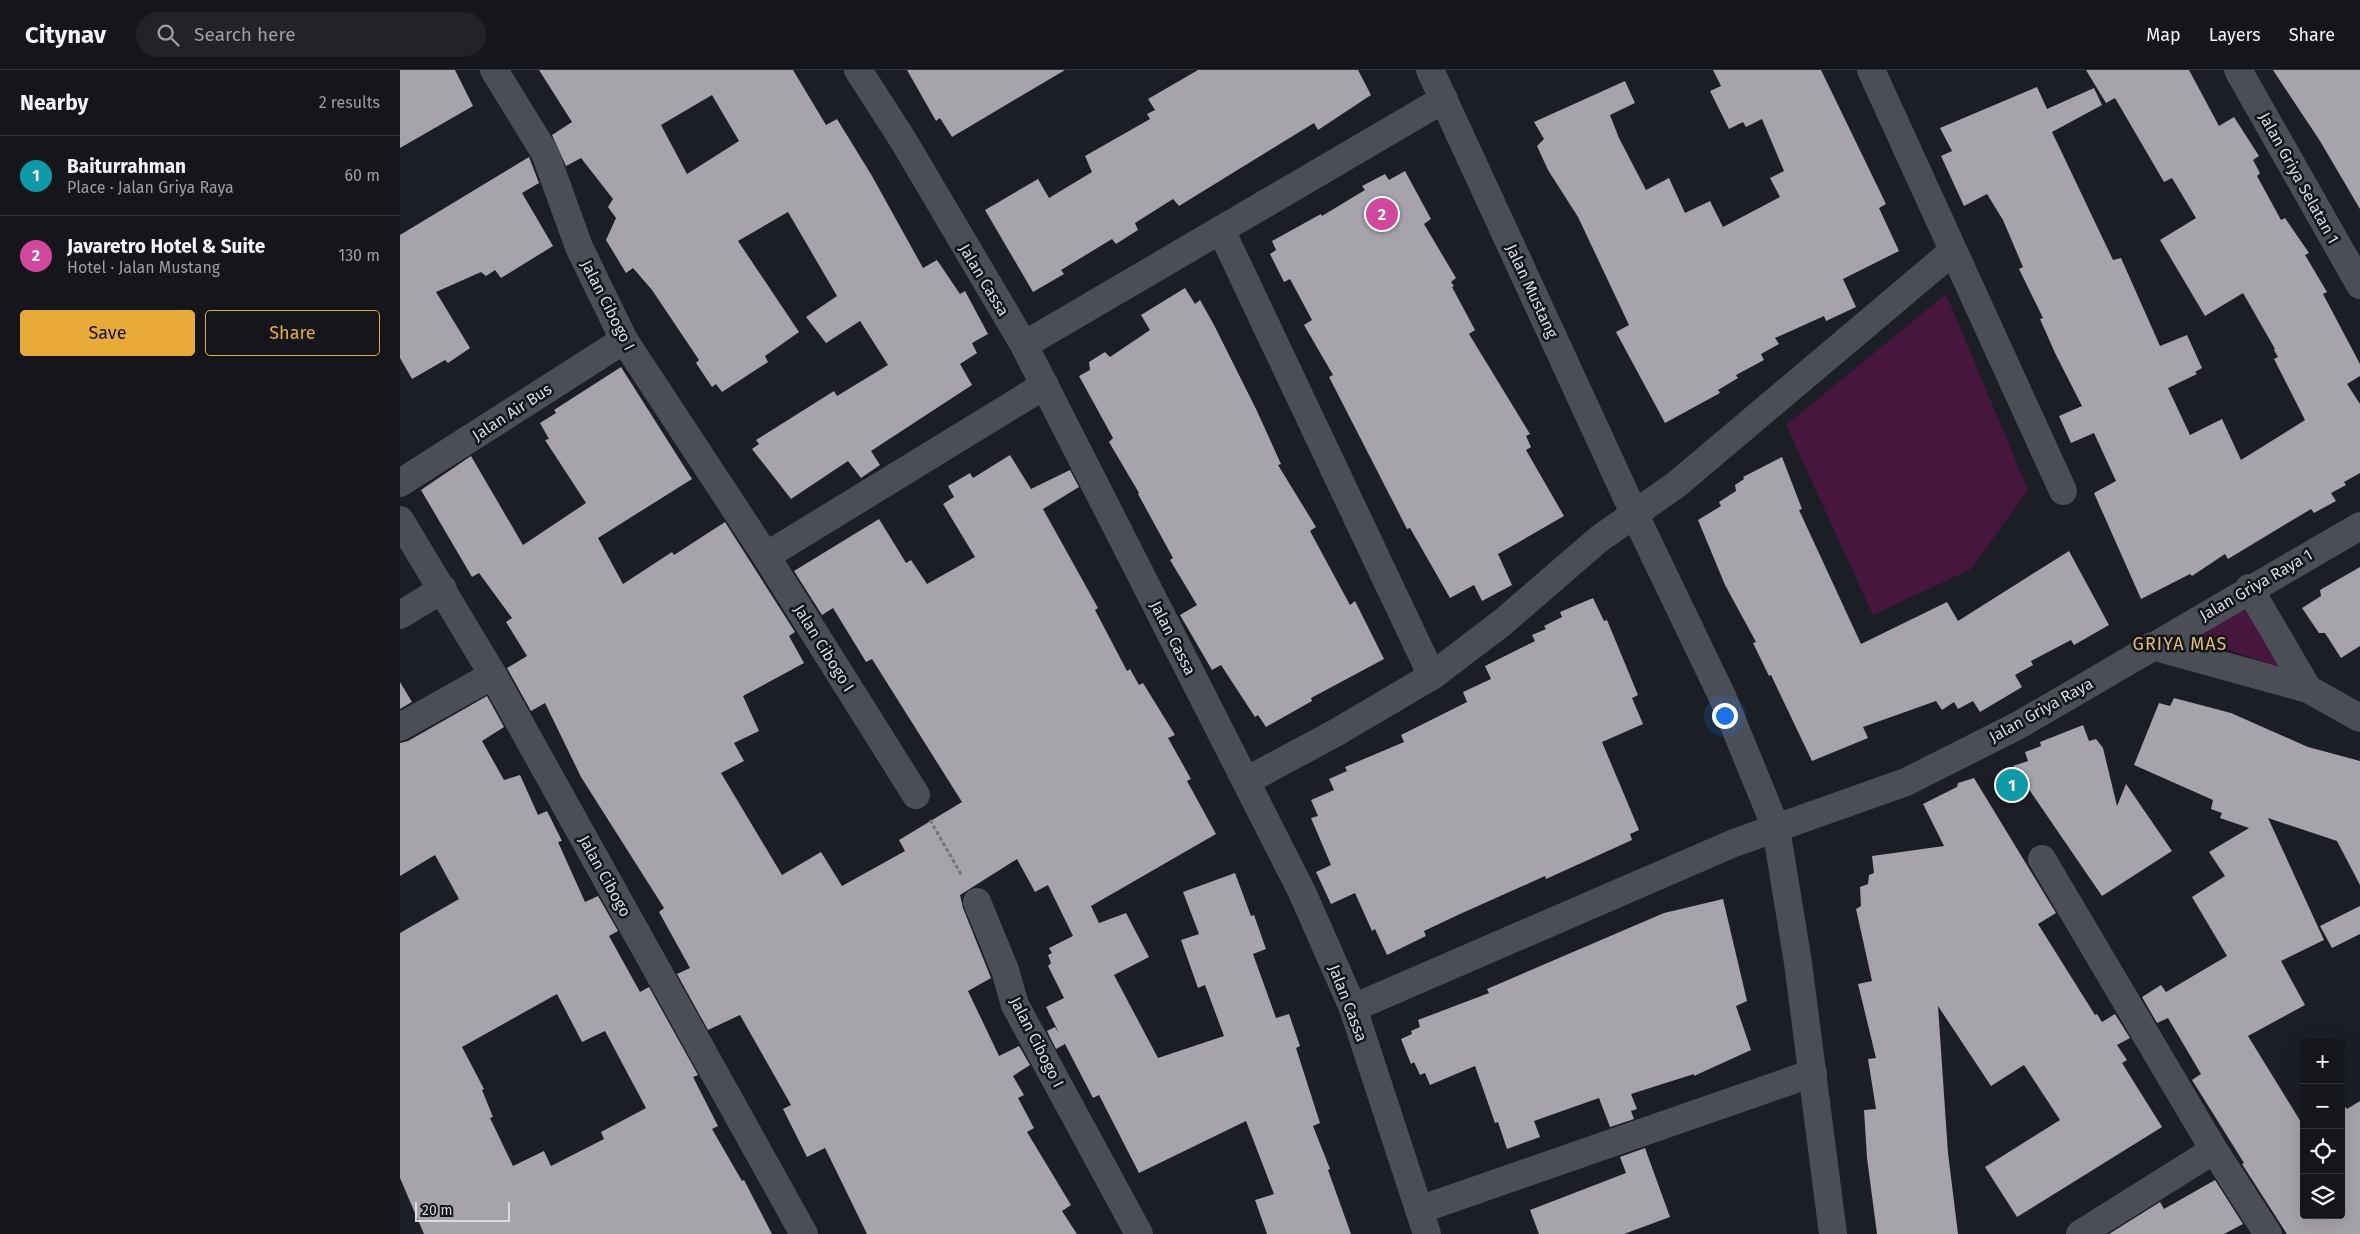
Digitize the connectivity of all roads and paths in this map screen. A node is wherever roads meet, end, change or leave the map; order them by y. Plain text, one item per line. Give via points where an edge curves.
1 (494, 70) edge
2 (858, 70) edge
3 (1430, 70) edge
4 (1871, 70) edge
5 (2238, 70) edge
6 (1444, 99) junction
7 (1220, 230) junction
8 (1953, 251) junction
9 (2360, 285) edge
10 (624, 340) junction
11 (1024, 345) junction
12 (1045, 385) junction
13 (400, 483) edge
14 (2063, 491) dead end
15 (1634, 513) junction
16 (400, 520) edge
17 (2360, 526) edge
18 (766, 556) junction
19 (2249, 588) junction
20 (443, 590) junction
21 (400, 615) edge
22 (2152, 646) junction
23 (493, 675) junction
24 (1432, 676) junction
25 (2308, 689) junction
26 (2360, 718) edge
27 (400, 727) edge
28 (1246, 781) junction
29 (916, 796) joint
30 (1776, 828) junction
31 (2042, 859) dead end
32 (977, 902) joint
33 (1354, 1008) junction
34 (1813, 1073) junction
35 (2214, 1150) junction
36 (1423, 1222) edge
37 (804, 1234) edge
38 (1140, 1234) edge
39 (1833, 1234) edge
40 (2080, 1234) edge
41 (2268, 1234) edge

1 - 10 street, Jalan Cibogo I via 545,153 579,248
2 - 11 street, Jalan Cassa
3 - 6 street, Jalan Mustang
4 - 8 street
5 - 9 street, Jalan Griya Selatan 1
6 - 7 street
6 - 15 street, Jalan Mustang
7 - 11 street
7 - 24 street
8 - 14 street
8 - 15 street via 1677,484
10 - 13 street, Jalan Air Bus
10 - 18 street, Jalan Cibogo I
11 - 12 street, Jalan Cassa
12 - 18 street
12 - 28 street, Jalan Cassa
15 - 24 street via 1503,622
15 - 30 street, Jalan Mustang via 1722,696
16 - 20 street, Jalan Cibogo
17 - 19 street, Jalan Griya Raya 1
18 - 29 street, Jalan Cibogo I
19 - 22 street, Jalan Griya Raya 1
19 - 25 street
20 - 21 street
20 - 23 street, Jalan Cibogo
22 - 25 street
22 - 30 street, Jalan Griya Raya via 2019,725 1906,782
23 - 27 street
23 - 37 street, Jalan Cibogo
24 - 28 street
25 - 26 street
28 - 33 street, Jalan Cassa via 1302,892
29 - 32 path
30 - 33 street, Jalan Griya Raya via 1734,843
30 - 34 street, Jalan Mustang
31 - 35 street
32 - 38 street, Jalan Cibogo I via 1005,970 1015,1005
33 - 36 street, Jalan Cassa
34 - 36 street
34 - 39 street, Jalan Mustang
35 - 40 street
35 - 41 street

